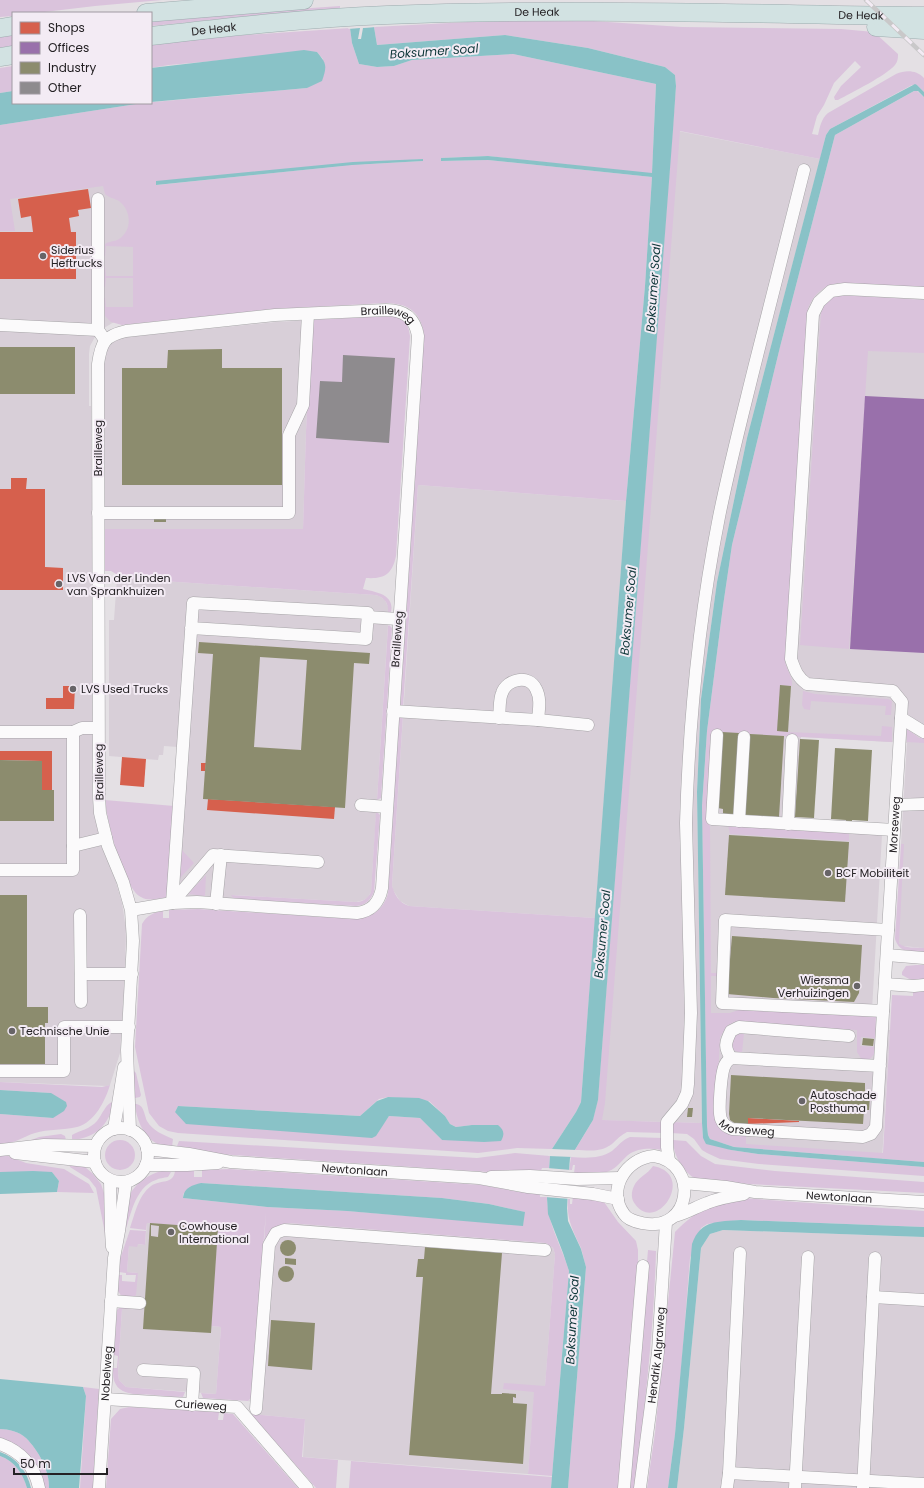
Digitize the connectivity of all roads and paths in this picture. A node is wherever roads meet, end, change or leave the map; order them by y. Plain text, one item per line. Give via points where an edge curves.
1 (304, 0) edge
2 (152, 13) edge
3 (810, 14) junction
4 (924, 16) edge
5 (12, 26) edge
6 (0, 28) edge
7 (924, 30) edge
8 (152, 36) edge
9 (12, 55) edge
10 (0, 57) edge
11 (804, 170) dead end
12 (98, 199) dead end
13 (924, 293) edge
14 (308, 314) junction
15 (0, 325) edge
16 (98, 330) junction
17 (105, 340) junction
18 (98, 512) junction
19 (368, 617) junction
20 (398, 619) junction
21 (191, 628) junction
22 (393, 711) junction
23 (499, 718) junction
24 (901, 718) junction
25 (538, 720) junction
26 (588, 725) dead end
27 (98, 728) junction
28 (0, 732) edge
29 (73, 732) junction
30 (924, 732) edge
31 (717, 735) dead end
32 (744, 737) dead end
33 (792, 740) dead end
34 (924, 804) edge
35 (361, 805) dead end
36 (896, 805) junction
37 (387, 807) junction
38 (739, 821) junction
39 (788, 824) junction
40 (894, 830) junction
41 (106, 838) junction
42 (73, 846) junction
43 (221, 855) junction
44 (318, 862) dead end
45 (0, 870) edge
46 (172, 902) junction
47 (216, 904) junction
48 (131, 910) junction
49 (80, 915) dead end
50 (888, 930) junction
51 (887, 955) junction
52 (924, 958) edge
53 (80, 974) junction
54 (132, 974) junction
55 (885, 984) junction
56 (924, 984) edge
57 (81, 1002) dead end
58 (883, 1011) junction
59 (129, 1027) junction
60 (849, 1036) dead end
61 (127, 1050) junction
62 (731, 1058) junction
63 (880, 1066) junction
64 (0, 1071) edge
65 (114, 1129) junction
66 (130, 1130) junction
67 (95, 1146) junction
68 (147, 1149) junction
69 (0, 1150) edge
70 (669, 1160) junction
71 (95, 1162) junction
72 (231, 1162) junction
73 (146, 1165) junction
74 (479, 1178) junction
75 (620, 1178) junction
76 (110, 1180) junction
77 (126, 1182) junction
78 (684, 1183) junction
79 (755, 1192) junction
80 (618, 1199) junction
81 (924, 1202) edge
82 (671, 1219) junction
83 (545, 1250) dead end
84 (740, 1253) dead end
85 (808, 1257) dead end
86 (114, 1258) junction
87 (875, 1258) dead end
88 (643, 1266) dead end
89 (873, 1297) junction
90 (924, 1300) edge
91 (111, 1301) junction
92 (140, 1303) dead end
93 (143, 1370) dead end
94 (105, 1399) junction
95 (192, 1404) junction
96 (256, 1409) dead end
97 (0, 1444) edge
98 (728, 1473) junction
99 (795, 1483) edge
100 (863, 1484) edge
101 (924, 1484) edge
102 (39, 1488) edge
103 (99, 1488) edge
104 (308, 1488) edge
105 (624, 1488) edge
106 (640, 1488) edge
107 (726, 1488) edge

1 - 2 highway, De Heak
3 - 4 highway, De Heak
3 - 7 highway via 837,25
3 - 8 highway, De Heak via 488,12 385,15 271,22
5 - 6 highway
9 - 10 highway
11 - 70 street via 720,510 700,639 693,698 686,823 690,1013 688,1084 682,1104 667,1122
12 - 16 street
13 - 24 street, Morseweg via 845,289 831,291 819,302 813,314 792,659 796,673 807,684 893,691 902,702
14 - 17 street, Brailleweg via 275,315 126,331
14 - 18 street via 303,405 289,435 289,513
14 - 20 street, Brailleweg via 395,310 411,318 417,328
15 - 16 street
16 - 17 street
17 - 18 street, Brailleweg via 98,364
18 - 27 street, Brailleweg
19 - 20 street
19 - 21 street via 366,639
19 - 21 street via 368,613 193,603
20 - 22 street, Brailleweg
21 - 46 street
22 - 23 street
22 - 37 street, Brailleweg
23 - 25 street
23 - 25 street via 505,687 511,682 523,679 536,687
24 - 30 street
24 - 36 street, Morseweg
25 - 26 street
27 - 29 street via 82,728
27 - 41 street, Brailleweg via 99,797
28 - 29 street
29 - 42 street
31 - 38 street via 712,819
32 - 38 street
33 - 39 street
34 - 36 street
35 - 37 street
36 - 40 street, Morseweg
37 - 47 street, Brailleweg via 382,888 377,902 369,910 356,913
38 - 39 street
39 - 40 street
40 - 50 street, Morseweg
41 - 42 street
41 - 48 street, Brailleweg
42 - 45 street via 73,870
43 - 44 street
43 - 46 street via 213,855
43 - 47 street
46 - 47 street, Brailleweg
46 - 48 street, Brailleweg
48 - 54 street, Brailleweg
49 - 53 street
50 - 51 street, Morseweg
50 - 58 street via 725,920 722,1004
51 - 52 street
51 - 55 street, Morseweg
53 - 54 street
53 - 57 street
54 - 59 street, Brailleweg
55 - 56 street
55 - 58 street, Morseweg
58 - 63 street, Morseweg
59 - 61 street, Brailleweg
59 - 64 street via 64,1027 64,1071
60 - 62 street via 739,1027 731,1031 726,1041 726,1051
61 - 65 street, Brailleweg
61 - 66 street, Brailleweg
62 - 63 street
62 - 63 street, Morseweg via 725,1064 722,1073 720,1110 721,1119 726,1126 732,1129 863,1137 871,1134 876,1127
65 - 66 street
65 - 67 street via 99,1139
66 - 68 street via 141,1137
67 - 69 street via 44,1145
67 - 71 street
68 - 72 street, Newtonlaan
68 - 73 street
69 - 71 street
70 - 75 street via 654,1156 640,1158
70 - 78 street via 680,1173
71 - 76 street via 98,1170
72 - 73 street, Newtonlaan via 187,1166
72 - 74 street, Newtonlaan
73 - 77 street via 135,1179
74 - 75 street, Newtonlaan
74 - 80 street, Newtonlaan
75 - 80 street
76 - 77 street
76 - 86 street, Nobelweg
77 - 86 street, Nobelweg
78 - 79 street, Newtonlaan
78 - 82 street via 682,1202
79 - 81 street, Newtonlaan
79 - 82 street, Newtonlaan via 707,1203
80 - 82 street via 626,1217 645,1224
82 - 106 street, Hendrik Algraweg via 658,1352
83 - 96 street via 284,1230 276,1233 269,1245
84 - 98 street
85 - 99 street
86 - 91 street, Nobelweg
87 - 89 street
88 - 105 street, Hendrik Algraweg
89 - 90 street
89 - 100 street
91 - 92 street
91 - 94 street, Nobelweg
93 - 95 street via 194,1373
94 - 95 street, Curieweg
94 - 103 street, Nobelweg
95 - 104 street, Curieweg via 237,1408
97 - 102 street via 17,1452 26,1460 36,1476
98 - 99 street
98 - 107 street
99 - 100 street
100 - 101 street

